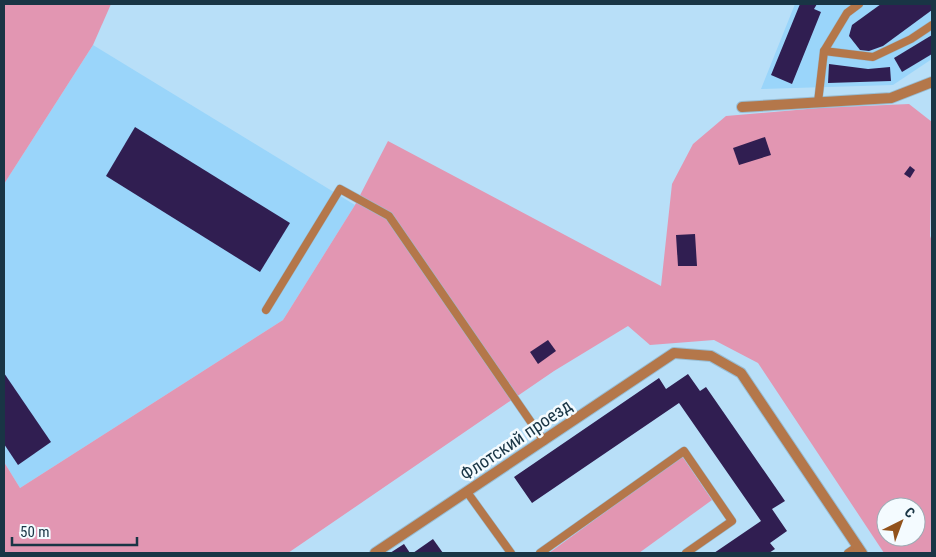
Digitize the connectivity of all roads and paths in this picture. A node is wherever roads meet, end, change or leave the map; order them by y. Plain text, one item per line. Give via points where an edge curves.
1 (859, 4) edge
2 (932, 25) edge
3 (824, 51) junction
4 (932, 82) edge
5 (818, 102) junction
6 (742, 107) dead end
7 (266, 310) dead end
8 (544, 440) junction
9 (467, 492) junction
10 (860, 550) edge
11 (375, 553) edge
12 (511, 553) edge
13 (540, 553) edge
14 (686, 553) edge
15 (848, 553) edge

1 - 3 lane via 847,13
2 - 3 lane via 912,40 873,57
3 - 5 lane
4 - 5 street via 891,98
5 - 6 street
7 - 8 lane via 340,189 389,216
8 - 9 street, Флотский проезд
8 - 10 street, Флотский проезд via 674,353 711,356 741,374
9 - 11 street, Флотский проезд
9 - 12 lane
10 - 15 lane
13 - 14 lane via 684,451 732,522

